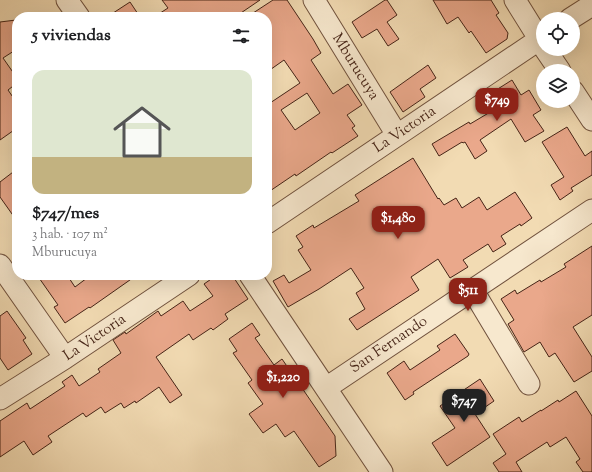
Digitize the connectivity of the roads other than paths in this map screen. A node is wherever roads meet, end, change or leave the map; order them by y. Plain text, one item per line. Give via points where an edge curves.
1 (67, 0) edge
2 (314, 0) edge
3 (515, 0) edge
4 (592, 5) edge
5 (75, 12) edge
6 (580, 13) edge
7 (536, 32) edge
8 (536, 47) edge
9 (580, 102) edge
10 (592, 120) edge
11 (397, 135) junction
12 (592, 210) edge
13 (272, 220) edge
14 (0, 265) edge
15 (182, 280) edge
16 (253, 280) edge
17 (472, 289) junction
18 (66, 358) junction
19 (529, 384) dead end
20 (326, 388) junction
21 (0, 399) edge
22 (382, 472) edge

1 - 5 street
2 - 11 street, Mburucuya
3 - 7 street
4 - 6 street
8 - 11 street, La Victoria
9 - 10 street
11 - 13 street, La Victoria
12 - 17 street, San Fernando
14 - 18 street
15 - 18 street, La Victoria
16 - 20 street via 287,340
17 - 19 street
17 - 20 street, San Fernando
18 - 21 street, La Victoria
20 - 22 street

